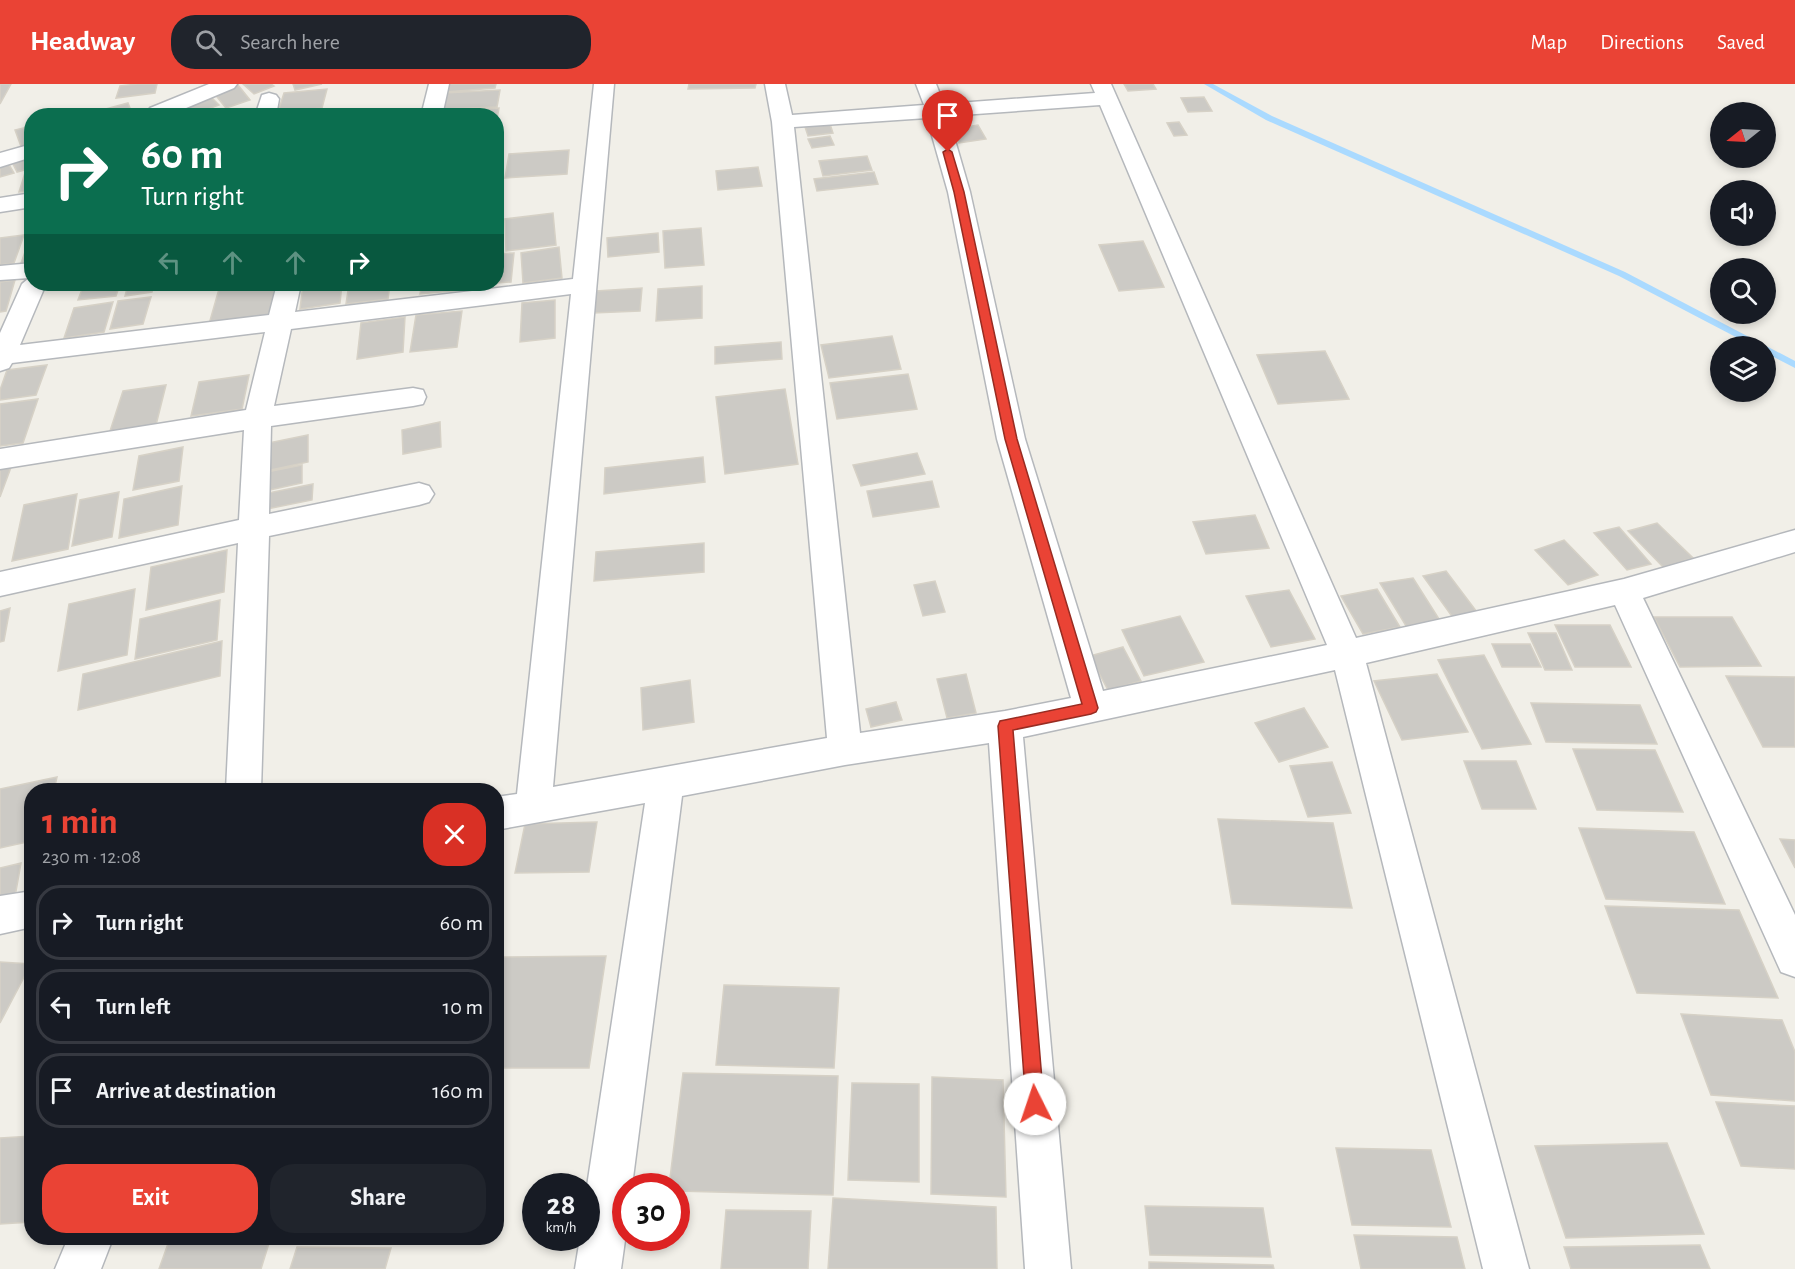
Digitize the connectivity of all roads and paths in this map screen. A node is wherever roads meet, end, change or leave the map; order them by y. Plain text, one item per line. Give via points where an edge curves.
1 (169, 84) edge
2 (227, 84) edge
3 (439, 84) edge
4 (604, 84) edge
5 (775, 84) edge
6 (926, 84) edge
7 (1104, 91) edge
8 (156, 108) edge
9 (168, 108) edge
10 (433, 108) edge
11 (936, 111) junction
12 (783, 122) junction
13 (24, 152) edge
14 (0, 160) edge
15 (24, 201) edge
16 (0, 205) edge
17 (24, 271) edge
18 (0, 273) edge
19 (585, 285) junction
20 (31, 291) edge
21 (288, 291) edge
22 (281, 323) junction
23 (1, 358) edge
24 (413, 398) dead end
25 (258, 418) junction
26 (0, 459) edge
27 (419, 494) dead end
28 (254, 528) junction
29 (1795, 541) edge
30 (0, 584) edge
31 (1624, 591) junction
32 (1347, 654) junction
33 (1091, 708) junction
34 (1005, 726) junction
35 (845, 750) junction
36 (666, 782) junction
37 (244, 783) edge
38 (534, 805) junction
39 (504, 812) edge
40 (24, 910) edge
41 (0, 915) edge
42 (1795, 958) edge
43 (88, 1245) edge
44 (78, 1269) edge
45 (598, 1269) edge
46 (1048, 1269) edge
47 (1506, 1269) edge

1 - 8 street
2 - 9 street
3 - 10 street
4 - 19 street
5 - 12 street
6 - 11 street
7 - 11 street
7 - 32 street
11 - 12 street
11 - 33 street via 959,192 1011,439
12 - 35 street
13 - 14 street
15 - 16 street
17 - 18 street
19 - 22 street
19 - 38 street
20 - 23 street
21 - 22 street
22 - 23 street
22 - 25 street
24 - 25 street
25 - 26 street
25 - 28 street
27 - 28 street
28 - 30 street
28 - 37 street
29 - 31 street
31 - 32 street
31 - 42 street
32 - 33 street
32 - 47 street
33 - 34 street
34 - 35 street
34 - 46 street
35 - 36 street
36 - 38 street
36 - 45 street
38 - 39 street
40 - 41 street
43 - 44 street

